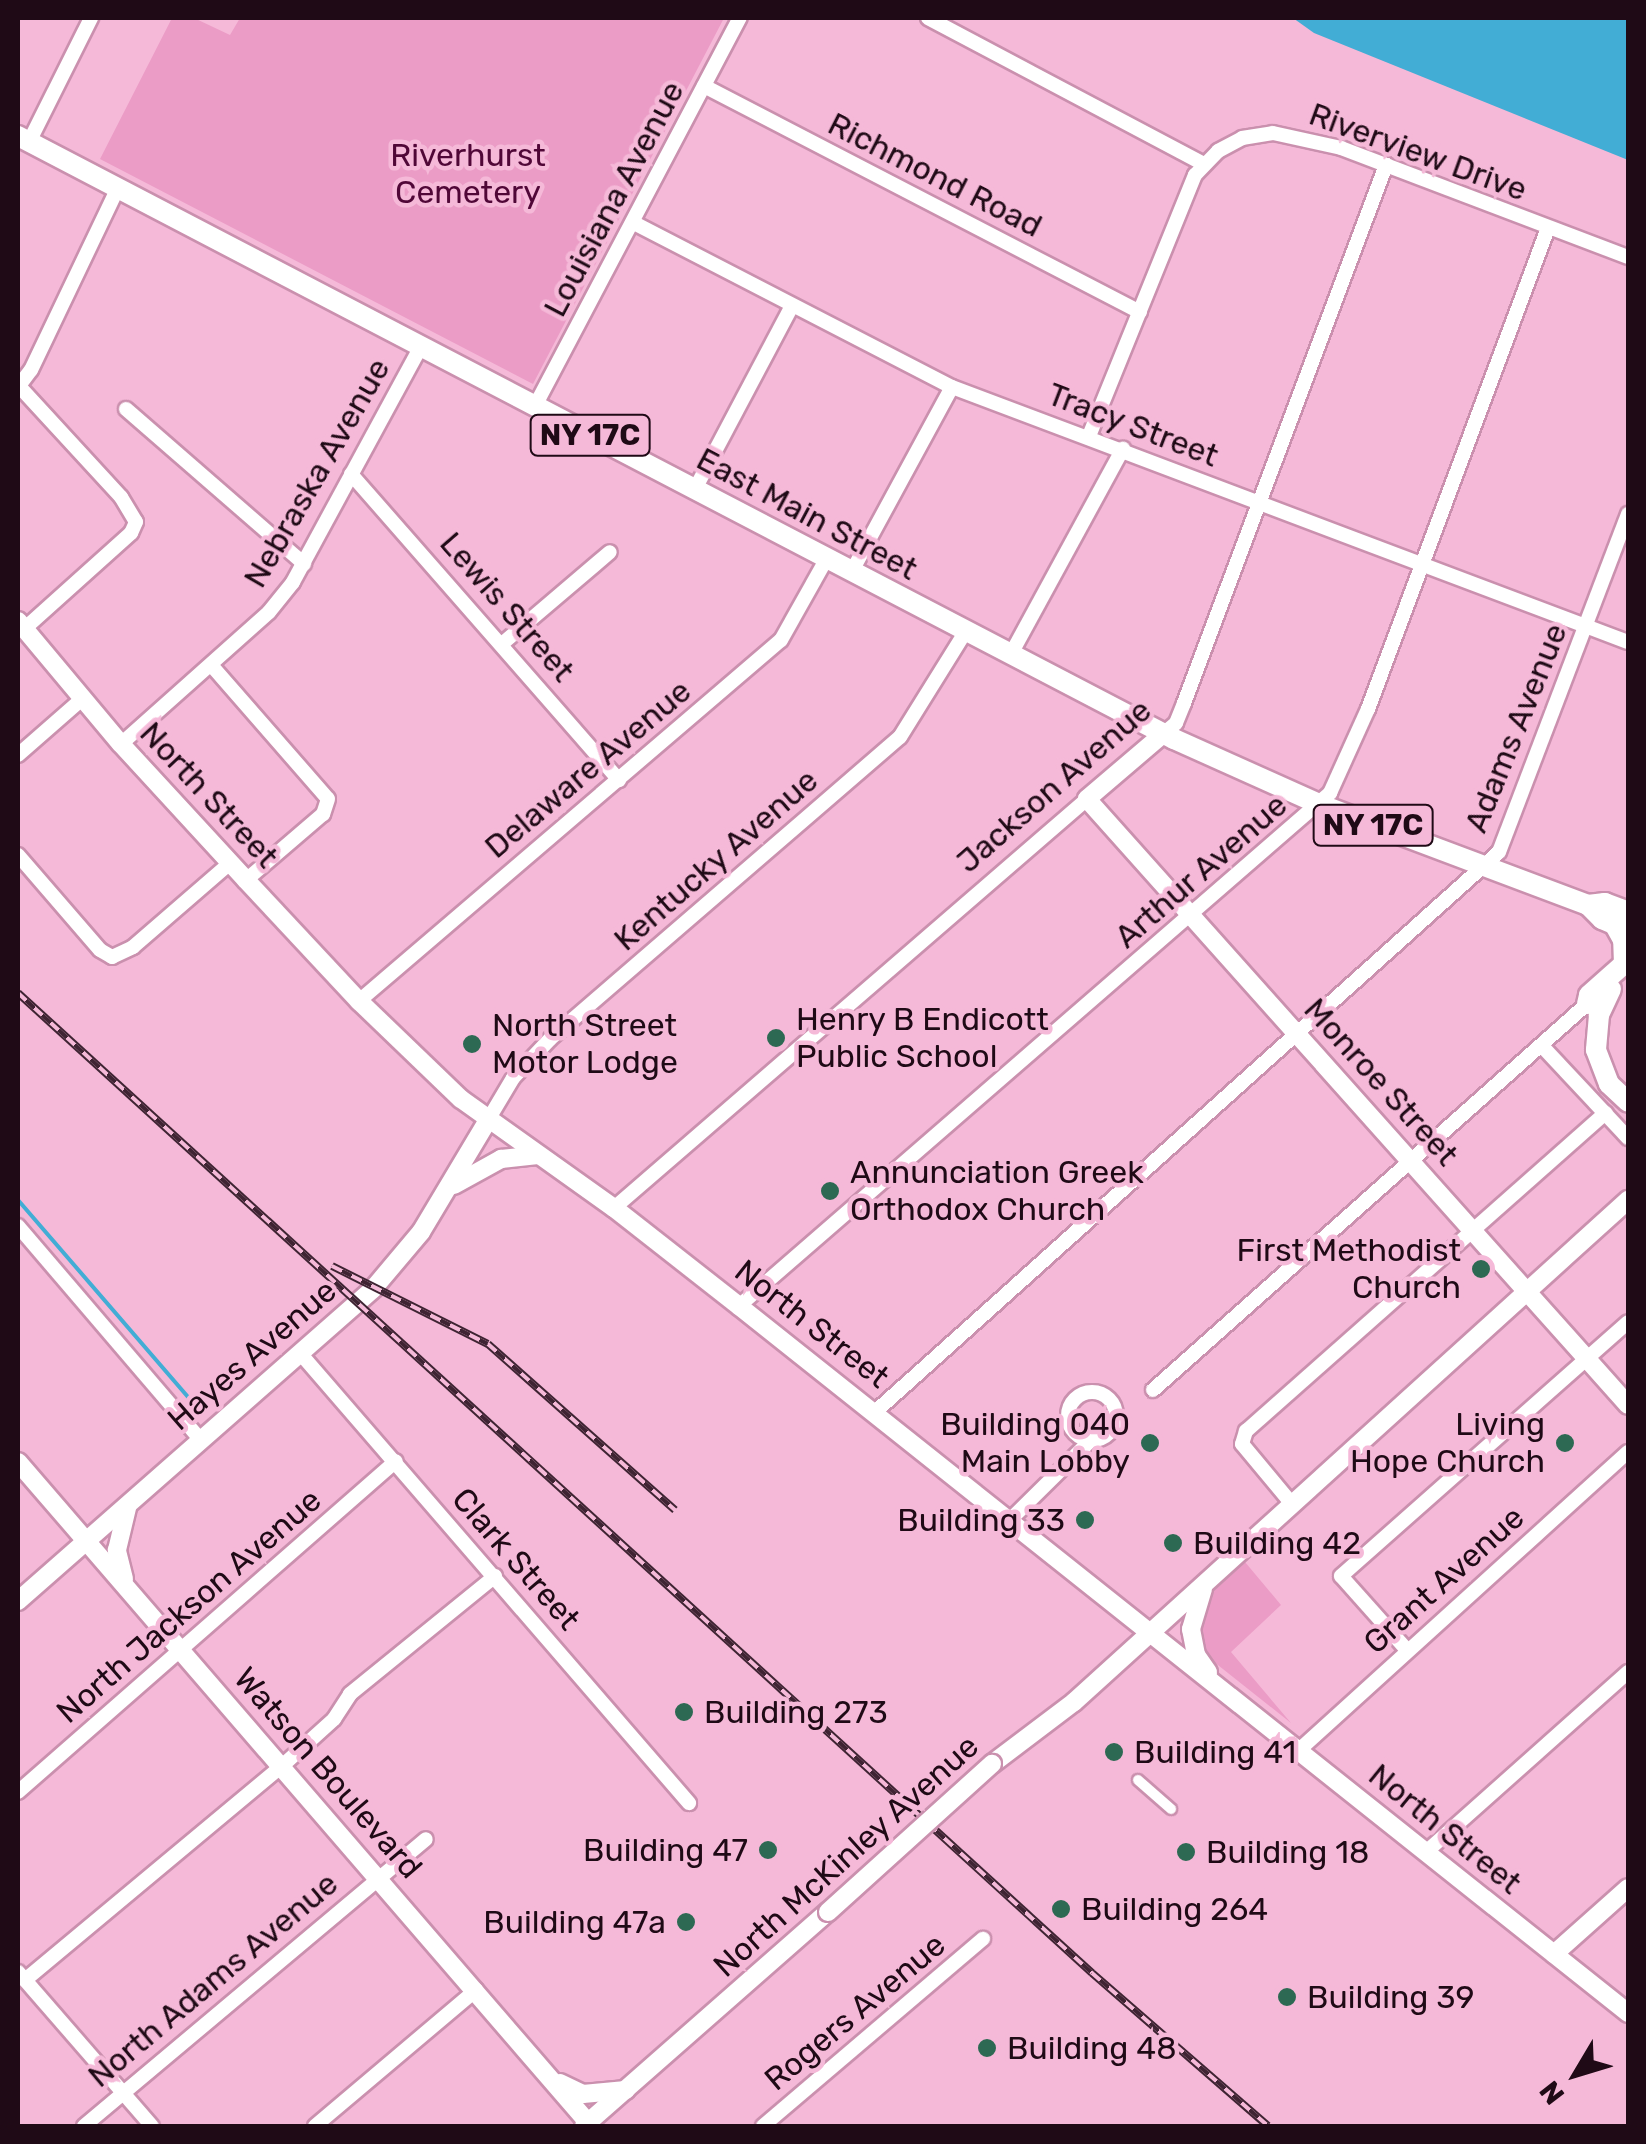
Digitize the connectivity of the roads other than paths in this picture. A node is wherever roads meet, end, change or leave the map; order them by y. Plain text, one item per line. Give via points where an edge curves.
1 (91, 18) edge
2 (740, 18) edge
3 (928, 18) edge
4 (704, 86) junction
5 (23, 139) edge
6 (1204, 164) junction
7 (1386, 166) junction
8 (118, 188) junction
9 (634, 223) junction
10 (1548, 228) junction
11 (1628, 257) edge
12 (792, 306) junction
13 (1140, 312) junction
14 (421, 346) junction
15 (18, 386) edge
16 (952, 387) junction
17 (535, 406) junction
18 (126, 409) dead end
19 (1089, 436) junction
20 (1122, 449) junction
21 (351, 474) junction
22 (695, 490) junction
23 (1258, 501) junction
24 (1628, 514) edge
25 (610, 552) dead end
26 (827, 558) junction
27 (1421, 563) junction
28 (304, 564) junction
29 (852, 571) junction
30 (21, 625) edge
31 (1586, 626) junction
32 (966, 630) junction
33 (1628, 642) edge
34 (503, 643) junction
35 (1011, 654) junction
36 (212, 666) junction
37 (82, 699) junction
38 (1163, 734) junction
39 (121, 744) junction
40 (18, 755) edge
41 (618, 780) junction
42 (1087, 799) junction
43 (1319, 804) junction
44 (18, 855) edge
45 (230, 863) junction
46 (1485, 866) junction
47 (246, 880) junction
48 (1192, 916) junction
49 (1624, 922) edge
50 (1628, 974) edge
51 (1611, 989) junction
52 (359, 1001) junction
53 (1587, 1004) junction
54 (1298, 1034) junction
55 (1542, 1046) junction
56 (1628, 1102) edge
57 (1605, 1112) junction
58 (488, 1120) junction
59 (1628, 1138) edge
60 (538, 1155) junction
61 (1412, 1161) junction
62 (443, 1196) junction
63 (1627, 1203) edge
64 (614, 1208) junction
65 (18, 1226) edge
66 (1472, 1229) junction
67 (1528, 1293) junction
68 (739, 1306) junction
69 (1628, 1322) edge
70 (300, 1353) junction
71 (1586, 1360) junction
72 (1154, 1390) dead end
73 (1628, 1405) edge
74 (875, 1412) junction
75 (201, 1440) junction
76 (1091, 1440) dead end
77 (1628, 1452) edge
78 (18, 1462) edge
79 (396, 1462) junction
80 (1292, 1504) junction
81 (128, 1506) junction
82 (1011, 1520) junction
83 (86, 1542) junction
84 (495, 1576) junction
85 (1208, 1580) junction
86 (128, 1589) junction
87 (18, 1602) edge
88 (1150, 1632) junction
89 (182, 1650) junction
90 (1407, 1650) junction
91 (1628, 1672) edge
92 (1220, 1688) junction
93 (1298, 1750) junction
94 (282, 1766) junction
95 (1138, 1780) dead end
96 (18, 1792) edge
97 (689, 1803) dead end
98 (1170, 1809) dead end
99 (426, 1839) dead end
100 (1426, 1852) junction
101 (378, 1876) junction
102 (1628, 1888) edge
103 (983, 1939) dead end
104 (1554, 1954) junction
105 (21, 1976) edge
106 (476, 1990) junction
107 (1628, 2013) edge
108 (551, 2078) junction
109 (631, 2088) junction
110 (123, 2093) junction
111 (588, 2125) edge
112 (84, 2126) edge
113 (152, 2126) edge
114 (314, 2126) edge
115 (764, 2126) edge

1 - 5 street
2 - 4 street, Louisiana Avenue
3 - 6 street
4 - 9 street, Louisiana Avenue
4 - 13 street, Richmond Road
5 - 8 main road, East Main Street / NY 17C
6 - 7 street, Riverview Drive via 1232,143 1273,132
6 - 13 street via 1180,205
7 - 10 street, Riverview Drive
7 - 23 street, Jackson Avenue
8 - 14 main road, East Main Street / NY 17C
8 - 15 street
9 - 12 street, Tracy Street
9 - 17 street, Louisiana Avenue
10 - 11 street, Riverview Drive
10 - 27 street, Arthur Avenue
12 - 16 street, Tracy Street
12 - 22 street
13 - 19 street
14 - 17 main road, East Main Street / NY 17C
14 - 21 street, Nebraska Avenue
15 - 30 street via 136,522
16 - 19 street, Tracy Street
16 - 29 street
17 - 22 main road, East Main Street / NY 17C
18 - 28 street
19 - 20 street, Tracy Street
20 - 23 street, Tracy Street
20 - 35 street
21 - 28 street, Nebraska Avenue
21 - 34 street, Lewis Street
22 - 26 main road, East Main Street / NY 17C
23 - 27 street, Tracy Street
23 - 38 street, Jackson Avenue via 1176,723
24 - 31 street, Adams Avenue
25 - 34 street
26 - 29 main road, East Main Street / NY 17C
26 - 41 street, Delaware Avenue via 781,640
27 - 31 street, Tracy Street
27 - 43 street, Arthur Avenue via 1337,784
28 - 36 street, Nebraska Avenue via 269,612
29 - 32 main road, East Main Street / NY 17C
30 - 37 street, North Street
31 - 33 street, Tracy Street
31 - 46 street, Adams Avenue via 1504,844
32 - 35 main road, East Main Street / NY 17C
32 - 58 street, Kentucky Avenue via 900,737 550,1038 513,1078
34 - 41 street, Lewis Street
35 - 38 main road, East Main Street / NY 17C
36 - 39 street, Nebraska Avenue
36 - 47 street via 328,798 322,814
37 - 39 street, North Street
37 - 40 street
38 - 42 street, Jackson Avenue
38 - 43 main road, East Main Street / NY 17C
39 - 45 street, North Street
41 - 52 street, Delaware Avenue
42 - 48 street, Monroe Street
42 - 64 street, Jackson Avenue
43 - 46 main road, East Main Street / NY 17C
43 - 48 street, Arthur Avenue
44 - 45 street via 112,957 134,946
45 - 47 street, North Street
46 - 49 main road, East Main Street / NY 17C
46 - 54 street, Adams Avenue
47 - 52 street, North Street
48 - 54 street, Monroe Street
48 - 68 street, Arthur Avenue
49 - 53 main road via 1624,964
50 - 51 main road
51 - 53 main road
51 - 56 main road via 1599,1014 1596,1050 1609,1084
52 - 58 street, North Street
53 - 55 street
54 - 61 street, Monroe Street
54 - 74 street, Adams Avenue
55 - 57 street
55 - 61 street
57 - 59 street
57 - 66 street
58 - 60 street, North Street
58 - 62 street, Hayes Avenue
60 - 62 street via 475,1170
60 - 64 street, North Street
61 - 66 street, Monroe Street
61 - 72 street
62 - 70 street, Hayes Avenue via 388,1273
63 - 67 street, North McKinley Avenue
64 - 68 street, North Street
65 - 75 street
66 - 67 street, Monroe Street
66 - 80 street via 1242,1437
67 - 71 street, Monroe Street
67 - 80 street, North McKinley Avenue
68 - 74 street, North Street
69 - 71 street
70 - 75 street, Hayes Avenue
70 - 79 street, Clark Street
71 - 73 street, Monroe Street
71 - 90 street via 1341,1576
74 - 82 street, North Street
75 - 81 street, Hayes Avenue
76 - 82 street
77 - 90 street, Grant Avenue
78 - 83 street, Watson Boulevard
79 - 84 street, Clark Street
79 - 89 street, North Jackson Avenue
80 - 85 street, North McKinley Avenue
81 - 83 street, Hayes Avenue
81 - 86 street via 118,1550
82 - 88 street, North Street
83 - 86 street, Watson Boulevard
83 - 87 street, Hayes Avenue
84 - 94 street via 350,1694 334,1719
84 - 97 street, Clark Street
85 - 88 street, North McKinley Avenue
85 - 92 street via 1191,1630 1196,1656
86 - 89 street, Watson Boulevard
88 - 92 street, North Street
88 - 109 street, North McKinley Avenue, bridge via 992,1764
89 - 94 street, Watson Boulevard
89 - 96 street, North Jackson Avenue
90 - 93 street, Grant Avenue
91 - 100 street
92 - 93 street, North Street
93 - 100 street, North Street
94 - 101 street, Watson Boulevard
94 - 105 street
95 - 98 street
99 - 101 street, North Adams Avenue
100 - 104 street, North Street
101 - 106 street, Watson Boulevard
101 - 110 street, North Adams Avenue
102 - 104 street
103 - 115 street, Rogers Avenue
104 - 107 street, North Street
105 - 110 street
106 - 108 street, Watson Boulevard
106 - 114 street
108 - 109 street via 583,2094
108 - 111 street, Watson Boulevard
109 - 111 street, North McKinley Avenue
110 - 112 street, North Adams Avenue
110 - 113 street

